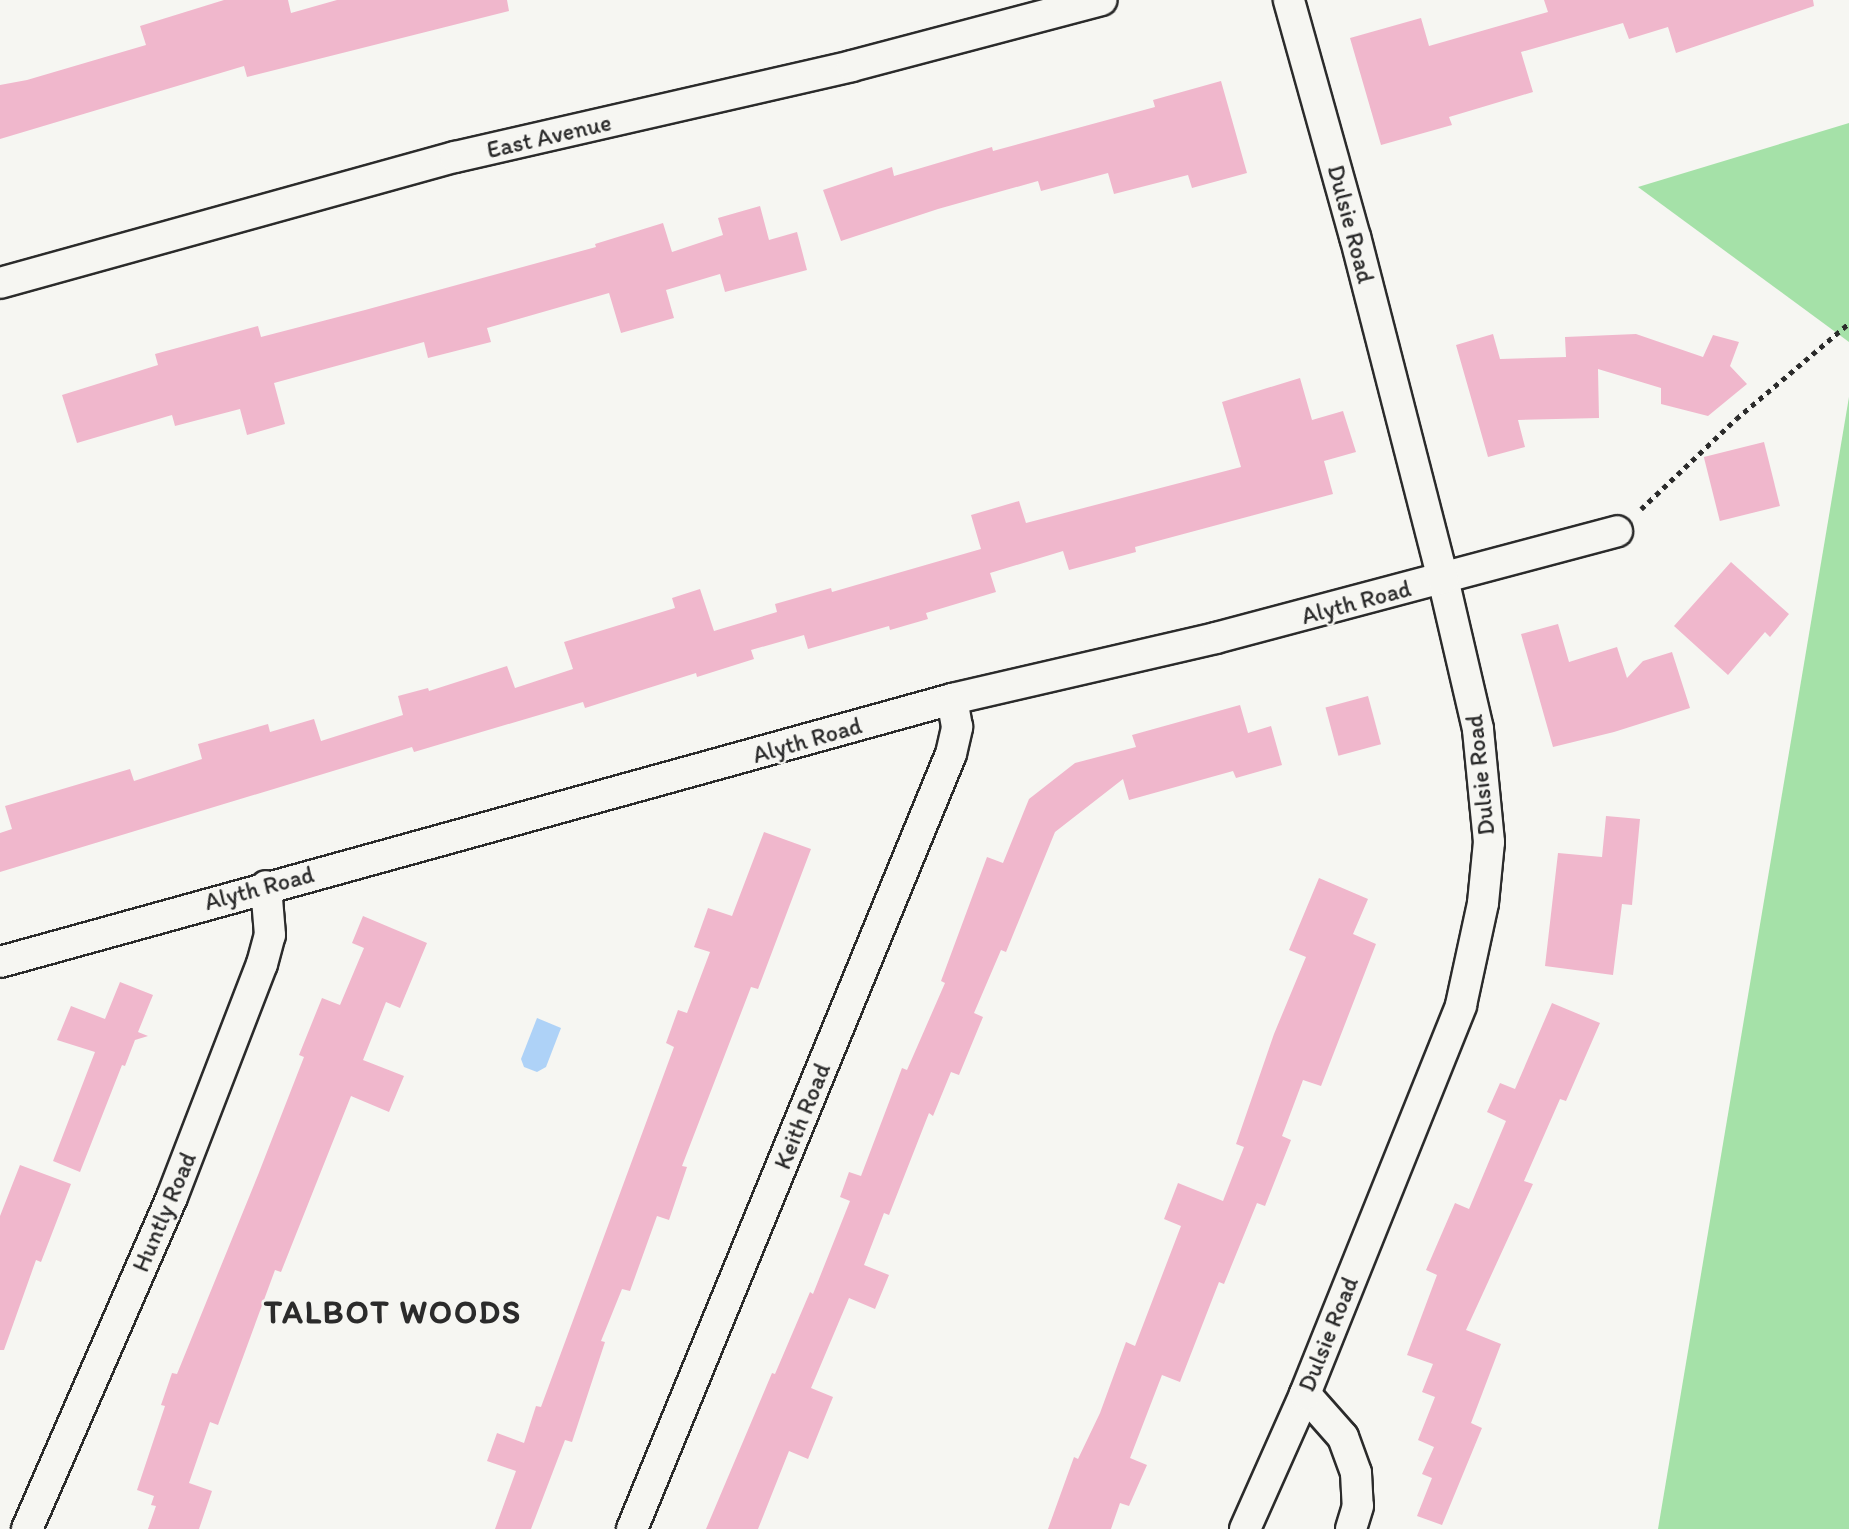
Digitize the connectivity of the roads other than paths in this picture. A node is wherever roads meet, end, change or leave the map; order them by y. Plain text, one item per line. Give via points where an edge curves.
1 (1101, 0) edge
2 (1289, 0) edge
3 (0, 283) edge
4 (1617, 531) road end
5 (1443, 579) junction
6 (952, 699) junction
7 (266, 886) junction
8 (0, 962) edge
9 (1305, 1394) junction
10 (27, 1529) edge
11 (632, 1529) edge
12 (1245, 1529) edge
13 (1351, 1529) edge

1 - 3 street, East Avenue via 852,66 455,158
2 - 5 street, Dulsie Road
4 - 5 street, Alyth Road
5 - 6 street, Alyth Road via 1216,639
5 - 9 street, Dulsie Road via 1478,729 1486,788 1489,842 1483,904 1461,1005
6 - 7 street, Alyth Road
6 - 11 street, Keith Road via 957,727 951,754
7 - 8 street, Alyth Road
7 - 10 street, Huntly Road via 270,935 262,964 172,1197
9 - 12 street, Dulsie Road
9 - 13 street via 1343,1437 1356,1473 1358,1506

